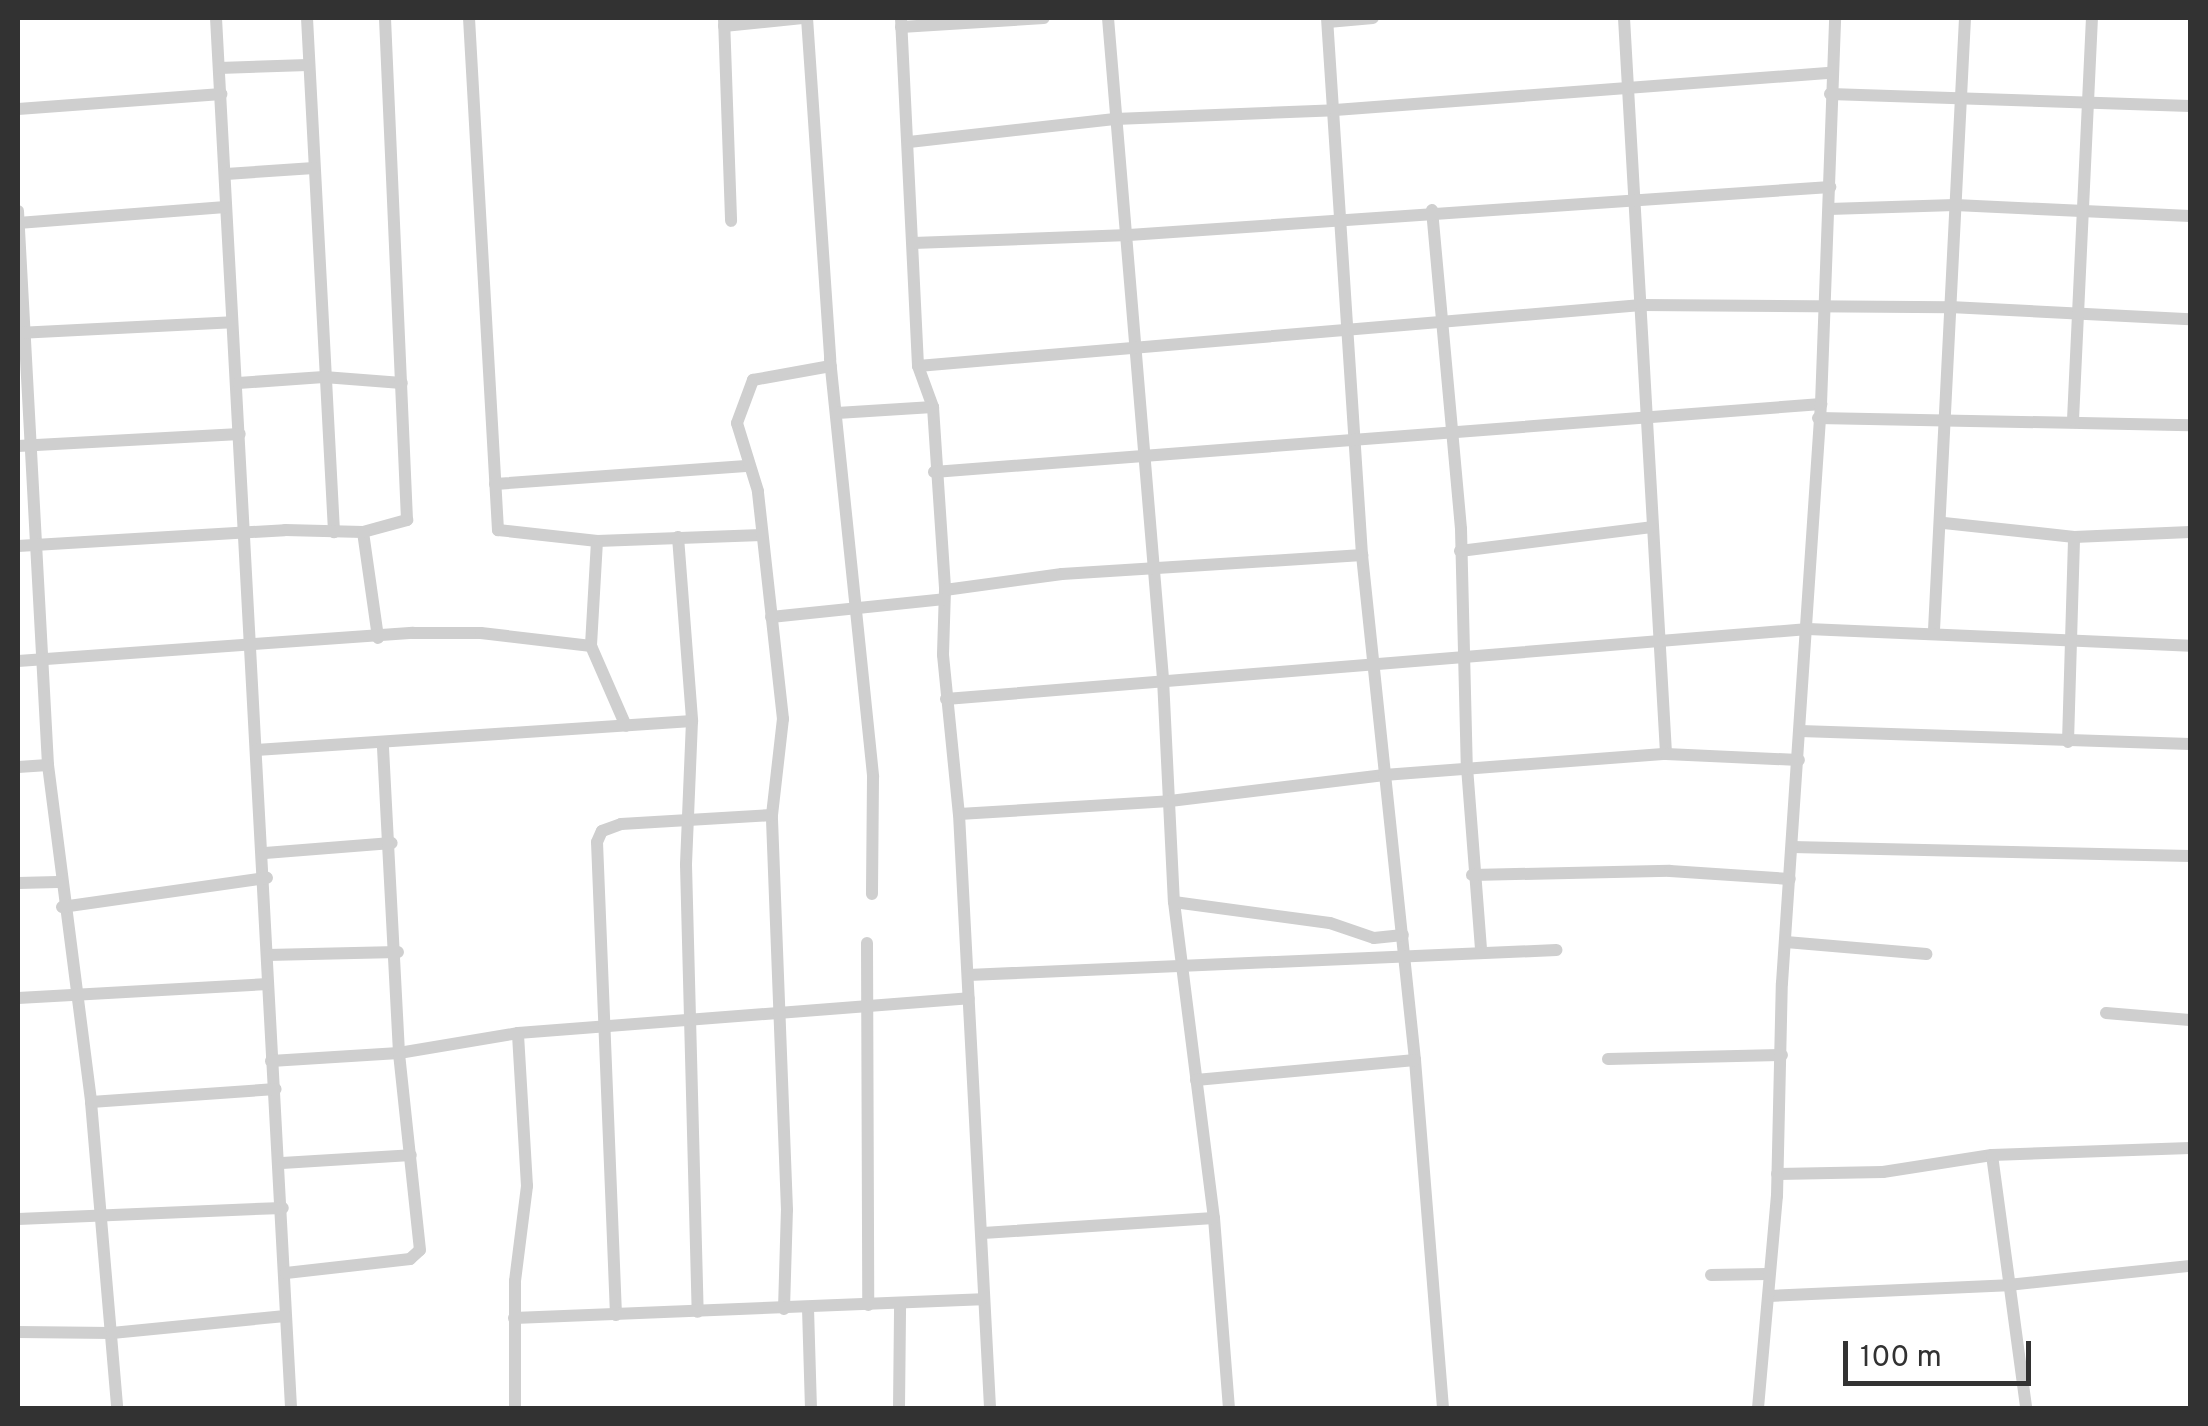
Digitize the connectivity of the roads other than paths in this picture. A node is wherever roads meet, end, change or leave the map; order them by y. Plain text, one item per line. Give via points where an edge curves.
1 (216, 18) edge
2 (307, 18) edge
3 (385, 18) edge
4 (469, 18) edge
5 (805, 18) edge
6 (1044, 18) edge
7 (1108, 18) edge
8 (1373, 18) edge
9 (1624, 18) edge
10 (1835, 18) edge
11 (1965, 18) edge
12 (2092, 18) edge
13 (1328, 20) edge
14 (724, 22) edge
15 (901, 22) edge
16 (308, 65) junction
17 (219, 68) junction
18 (1831, 74) junction
19 (1626, 84) junction
20 (221, 94) junction
21 (1830, 94) junction
22 (1957, 100) junction
23 (2091, 104) junction
24 (2190, 106) edge
25 (18, 109) edge
26 (1335, 110) junction
27 (1115, 119) junction
28 (909, 142) junction
29 (314, 168) junction
30 (226, 174) junction
31 (1830, 187) junction
32 (1633, 198) junction
33 (1955, 205) junction
34 (225, 207) junction
35 (1829, 209) junction
36 (2084, 209) junction
37 (1432, 210) junction
38 (18, 212) edge
39 (1342, 216) junction
40 (2190, 216) edge
41 (731, 222) dead end
42 (18, 223) edge
43 (1128, 235) junction
44 (913, 243) junction
45 (1822, 304) junction
46 (1641, 305) junction
47 (1950, 306) junction
48 (2077, 313) junction
49 (2190, 319) edge
50 (232, 322) junction
51 (1443, 325) junction
52 (1348, 330) junction
53 (20, 333) edge
54 (1133, 348) junction
55 (831, 366) junction
56 (918, 366) junction
57 (324, 377) junction
58 (238, 383) junction
59 (402, 384) junction
60 (933, 407) junction
61 (1820, 411) junction
62 (837, 413) junction
63 (1644, 416) junction
64 (1948, 420) junction
65 (2073, 420) junction
66 (2190, 426) edge
67 (240, 434) junction
68 (1451, 436) junction
69 (1358, 442) junction
70 (23, 446) edge
71 (1142, 456) junction
72 (749, 466) junction
73 (934, 472) junction
74 (495, 484) junction
75 (1944, 523) junction
76 (1652, 527) junction
77 (240, 532) junction
78 (334, 532) junction
79 (363, 532) junction
80 (2190, 532) edge
81 (762, 535) junction
82 (678, 537) junction
83 (2074, 537) junction
84 (598, 541) junction
85 (33, 544) junction
86 (18, 546) edge
87 (1460, 551) junction
88 (1362, 556) junction
89 (1152, 567) junction
90 (944, 595) junction
91 (857, 609) junction
92 (771, 617) junction
93 (1808, 629) junction
94 (1934, 630) junction
95 (378, 638) junction
96 (2070, 641) junction
97 (248, 643) junction
98 (1662, 644) junction
99 (591, 646) junction
100 (2190, 646) edge
101 (1462, 654) junction
102 (18, 660) edge
103 (41, 660) junction
104 (1376, 667) junction
105 (1163, 680) junction
106 (946, 699) junction
107 (692, 721) junction
108 (626, 726) junction
109 (1800, 732) junction
110 (382, 742) junction
111 (2068, 742) junction
112 (2190, 744) edge
113 (256, 750) junction
114 (1666, 754) junction
115 (1800, 760) junction
116 (48, 765) junction
117 (18, 766) edge
118 (1467, 767) junction
119 (1384, 775) junction
120 (1170, 802) junction
121 (959, 814) junction
122 (772, 815) junction
123 (687, 818) junction
124 (392, 843) junction
125 (1792, 847) junction
126 (265, 853) junction
127 (2190, 856) edge
128 (1472, 875) junction
129 (267, 878) junction
130 (1790, 879) junction
131 (58, 882) junction
132 (18, 883) edge
133 (872, 894) dead end
134 (1174, 902) junction
135 (62, 908) junction
136 (1403, 934) junction
137 (867, 942) dead end
138 (1786, 942) junction
139 (1481, 950) junction
140 (1556, 950) dead end
141 (398, 952) junction
142 (1404, 952) junction
143 (1926, 954) dead end
144 (268, 955) junction
145 (1182, 967) junction
146 (968, 975) junction
147 (268, 984) junction
148 (72, 995) junction
149 (18, 998) edge
150 (969, 998) junction
151 (866, 1008) junction
152 (781, 1013) junction
153 (2106, 1014) dead end
154 (2190, 1020) edge
155 (692, 1022) junction
156 (602, 1028) junction
157 (518, 1033) junction
158 (398, 1053) junction
159 (1782, 1055) junction
160 (1608, 1059) dead end
161 (1415, 1060) junction
162 (271, 1061) junction
163 (1196, 1080) junction
164 (276, 1089) junction
165 (91, 1102) junction
166 (2190, 1148) edge
167 (411, 1154) junction
168 (1992, 1155) junction
169 (282, 1163) junction
170 (1777, 1174) junction
171 (282, 1208) junction
172 (96, 1214) junction
173 (1214, 1218) junction
174 (18, 1219) edge
175 (982, 1233) junction
176 (2190, 1266) edge
177 (286, 1273) junction
178 (1767, 1274) junction
179 (1711, 1275) dead end
180 (2008, 1285) junction
181 (1768, 1296) junction
182 (982, 1299) junction
183 (868, 1305) junction
184 (900, 1306) junction
185 (808, 1308) junction
186 (784, 1309) junction
187 (698, 1312) junction
188 (616, 1315) junction
189 (285, 1316) junction
190 (514, 1318) junction
191 (18, 1332) edge
192 (112, 1334) junction
193 (117, 1408) edge
194 (291, 1408) edge
195 (514, 1408) edge
196 (532, 1408) edge
197 (810, 1408) edge
198 (898, 1408) edge
199 (990, 1408) edge
200 (1229, 1408) edge
201 (1443, 1408) edge
202 (1758, 1408) edge
203 (2026, 1408) edge

1 - 17 street
2 - 16 street
3 - 59 street
4 - 74 street
5 - 14 street
5 - 55 street
6 - 15 street
7 - 27 street
8 - 13 street
9 - 19 street
10 - 18 street
11 - 22 street
12 - 23 street
13 - 26 street
14 - 41 street
15 - 28 street
16 - 17 street
16 - 29 street
17 - 20 street
18 - 19 street
18 - 21 street
19 - 26 street
19 - 32 street
20 - 25 street
20 - 30 street
21 - 22 street
21 - 31 street
22 - 23 street
22 - 33 street
23 - 24 street
23 - 36 street
26 - 27 street
26 - 39 street
27 - 28 street
27 - 43 street
28 - 44 street
29 - 30 street
29 - 57 street
30 - 34 street
31 - 32 street
31 - 35 street
32 - 37 street
32 - 46 street
33 - 35 street
33 - 36 street
33 - 47 street
34 - 42 street
34 - 50 street
35 - 45 street
36 - 40 street
36 - 48 street
37 - 39 street
37 - 51 street
38 - 42 street
39 - 43 street
39 - 52 street
42 - 53 street
43 - 44 street
43 - 54 street
44 - 56 street
45 - 46 street
45 - 47 street
45 - 61 street
46 - 51 street
46 - 63 street
47 - 48 street
47 - 64 street
48 - 49 street
48 - 65 street
50 - 53 street
50 - 58 street
51 - 52 street
51 - 68 street
52 - 54 street
52 - 69 street
53 - 70 street
54 - 56 street
54 - 71 street
55 - 62 street
55 - 72 street via 764,375 746,388 738,423
56 - 60 street
57 - 58 street
57 - 59 street
57 - 78 street
58 - 67 street
59 - 79 street via 409,514 397,526
60 - 62 street
60 - 73 street
61 - 63 street
61 - 64 street
61 - 93 street
62 - 91 street
63 - 68 street
63 - 76 street
64 - 65 street
64 - 75 street
65 - 66 street
67 - 70 street
67 - 77 street
68 - 69 street
68 - 87 street
69 - 71 street
69 - 88 street
70 - 85 street
71 - 73 street
71 - 89 street
72 - 74 street
72 - 81 street
73 - 90 street
74 - 84 street via 500,532
75 - 83 street
75 - 94 street
76 - 87 street
76 - 98 street
77 - 78 street
77 - 85 street
77 - 97 street
78 - 79 street
79 - 95 street
80 - 83 street
81 - 82 street
81 - 92 street
82 - 84 street
82 - 107 street
83 - 96 street
84 - 99 street
85 - 86 street
85 - 103 street
87 - 101 street
88 - 89 street
88 - 104 street
89 - 90 street
89 - 105 street
90 - 91 street
90 - 106 street
91 - 92 street
91 - 133 street via 873,777
92 - 122 street via 783,719
93 - 94 street
93 - 98 street
93 - 109 street
94 - 96 street
95 - 97 street
95 - 99 street via 480,632
96 - 100 street
96 - 111 street
97 - 103 street
97 - 113 street
98 - 101 street
98 - 114 street
99 - 108 street
101 - 104 street
101 - 118 street
102 - 103 street
103 - 116 street
104 - 105 street
104 - 119 street
105 - 106 street
105 - 120 street
106 - 121 street
107 - 108 street
107 - 123 street
108 - 110 street
109 - 111 street
109 - 115 street
110 - 113 street
110 - 124 street
111 - 112 street
113 - 126 street
114 - 115 street
114 - 118 street
115 - 125 street
116 - 117 street
116 - 131 street
118 - 119 street
118 - 128 street
119 - 120 street
119 - 136 street
120 - 121 street
120 - 134 street
121 - 146 street
122 - 123 street
122 - 152 street
123 - 155 street
123 - 156 street via 602,831
124 - 126 street
124 - 141 street
125 - 127 street
125 - 130 street
126 - 129 street
128 - 130 street via 1670,871
128 - 139 street
129 - 135 street
129 - 144 street
130 - 138 street
131 - 132 street
131 - 135 street
134 - 136 street via 1330,923 1374,938
134 - 145 street
135 - 148 street
136 - 142 street
137 - 151 street
138 - 143 street
138 - 159 street
139 - 140 street
139 - 142 street
141 - 144 street
141 - 158 street
142 - 145 street
142 - 161 street
144 - 147 street
145 - 146 street
145 - 163 street
146 - 150 street
147 - 148 street
147 - 162 street
148 - 149 street
148 - 165 street
150 - 151 street
150 - 175 street
151 - 152 street
151 - 183 street
152 - 155 street
152 - 186 street
153 - 154 street
155 - 156 street
155 - 187 street
156 - 157 street
156 - 188 street
157 - 158 street
157 - 190 street via 526,1186
158 - 162 street
158 - 167 street
159 - 160 street
159 - 170 street
161 - 163 street
161 - 201 street
162 - 164 street
163 - 173 street
164 - 165 street
164 - 169 street
165 - 172 street
166 - 168 street
167 - 169 street
167 - 177 street via 422,1244 416,1256
168 - 170 street via 1884,1172
168 - 180 street
169 - 171 street
170 - 178 street
171 - 172 street
171 - 177 street
172 - 174 street
172 - 192 street
173 - 175 street
173 - 200 street
175 - 182 street
176 - 180 street
177 - 189 street
178 - 179 street
178 - 181 street
180 - 181 street
180 - 203 street
181 - 202 street
182 - 184 street
182 - 199 street
183 - 184 street
183 - 185 street
184 - 198 street
185 - 186 street
185 - 197 street
186 - 187 street
187 - 188 street
188 - 190 street
189 - 192 street
189 - 194 street
190 - 195 street
191 - 192 street
192 - 193 street
195 - 196 street

